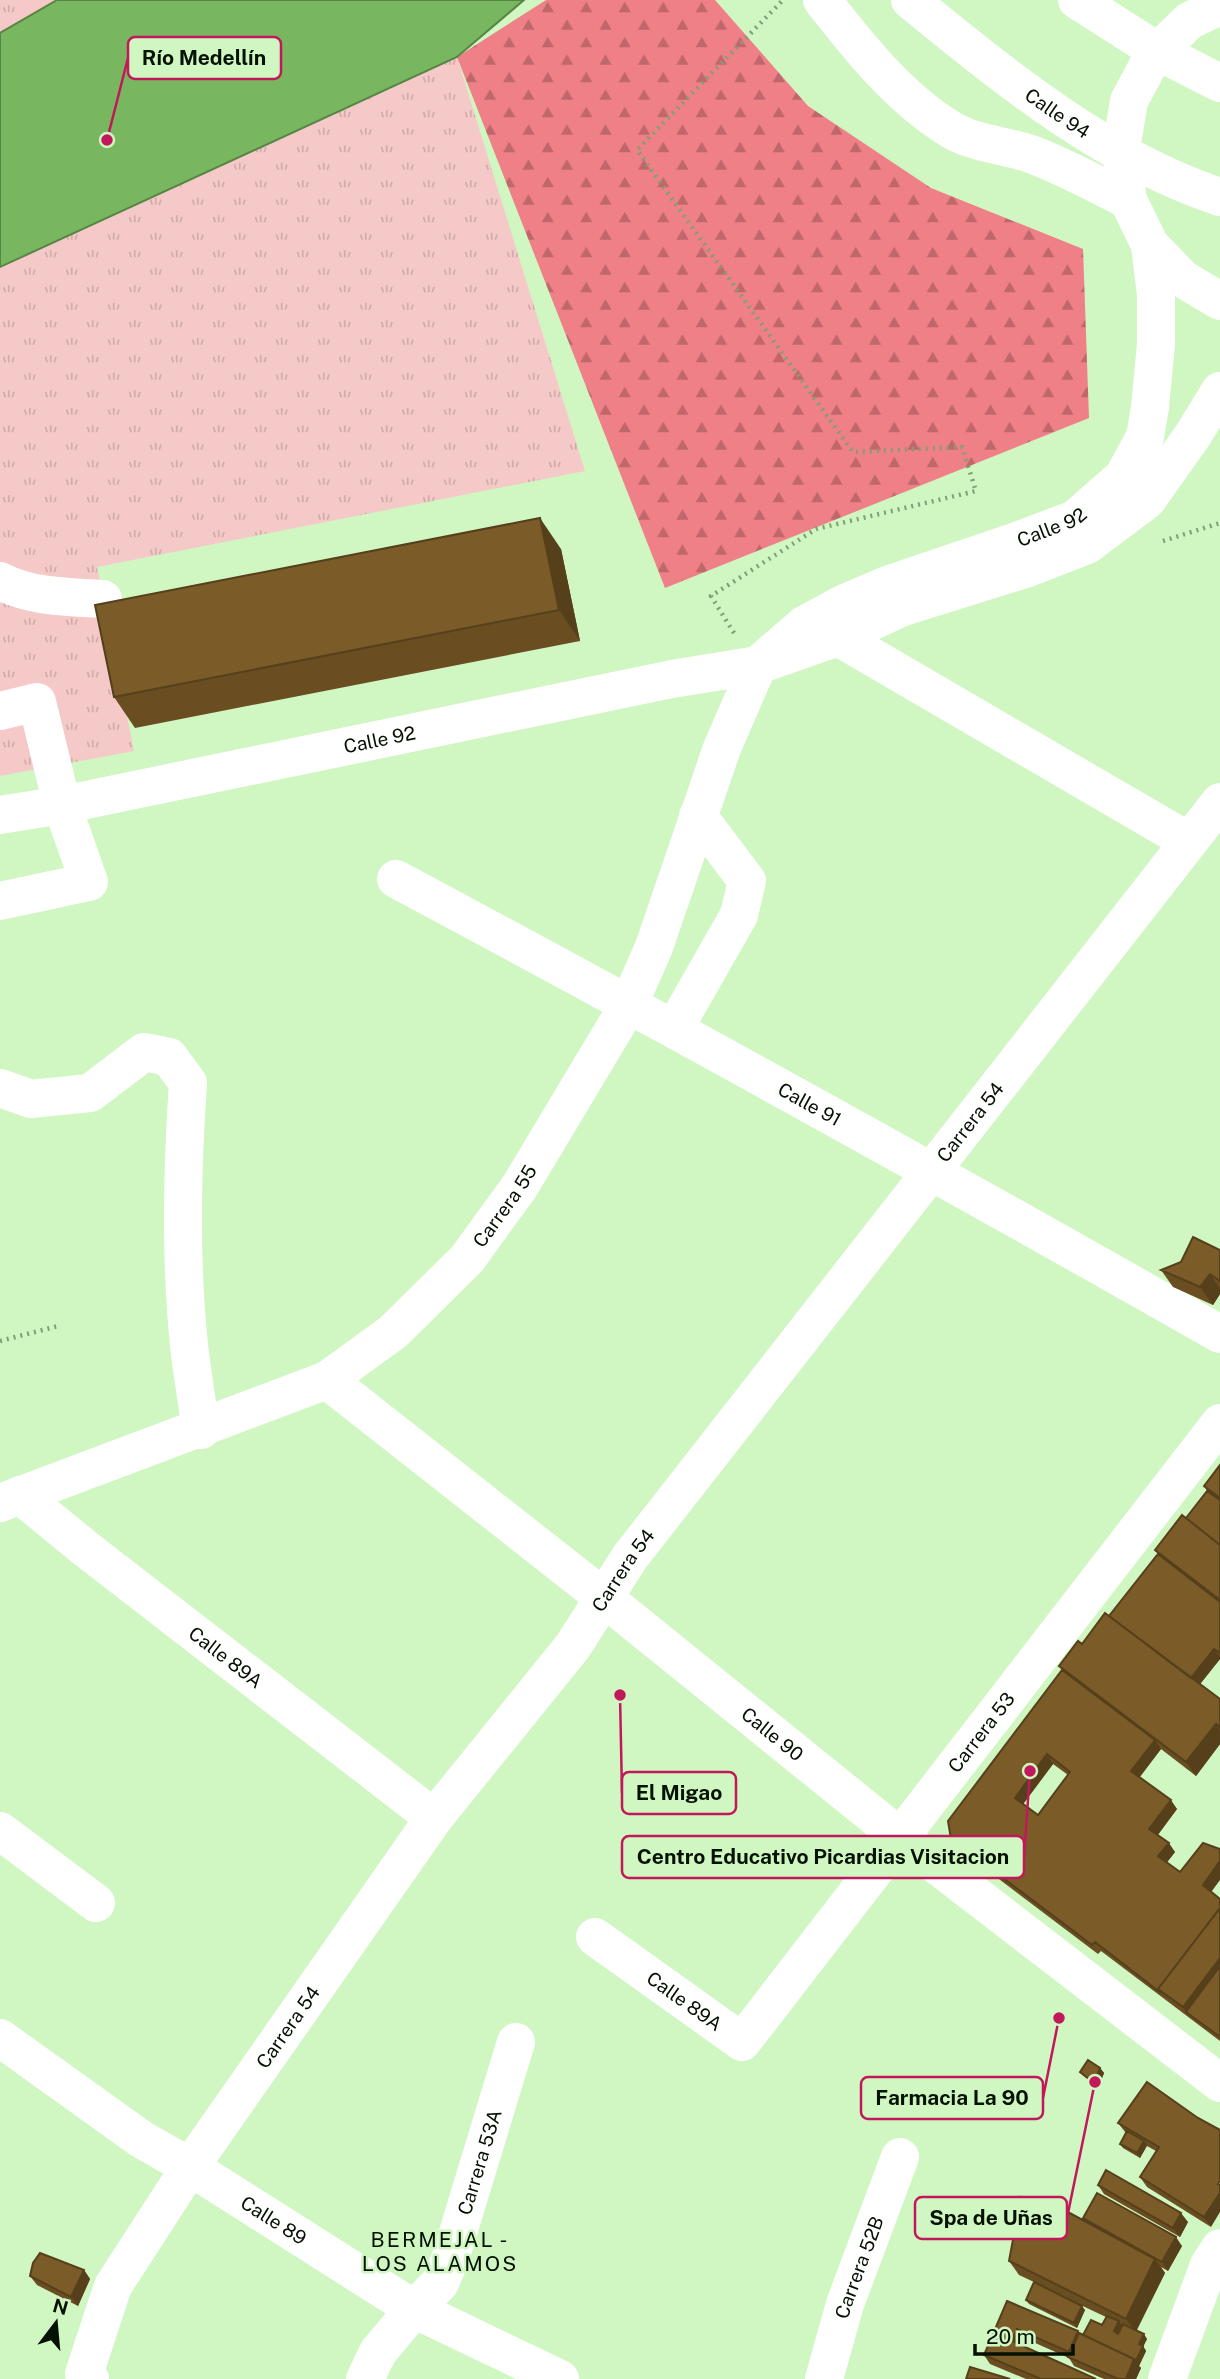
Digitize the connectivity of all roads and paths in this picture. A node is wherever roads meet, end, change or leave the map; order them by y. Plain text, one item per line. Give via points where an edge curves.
1 (783, 0) edge
2 (822, 0) edge
3 (910, 0) edge
4 (1077, 0) edge
5 (1220, 6) edge
6 (1220, 83) edge
7 (1220, 197) edge
8 (1128, 200) junction
9 (1150, 245) junction
10 (1220, 301) edge
11 (1220, 391) edge
12 (1220, 523) edge
13 (1163, 541) dead end
14 (0, 581) edge
15 (103, 599) dead end
16 (735, 634) dead end
17 (838, 637) junction
18 (758, 665) junction
19 (0, 711) edge
20 (1220, 802) edge
21 (62, 805) junction
22 (0, 815) edge
23 (698, 817) junction
24 (1188, 841) junction
25 (396, 879) dead end
26 (0, 901) edge
27 (629, 1004) junction
28 (674, 1029) junction
29 (0, 1088) edge
30 (931, 1170) junction
31 (58, 1326) dead end
32 (1220, 1334) edge
33 (0, 1341) edge
34 (327, 1380) junction
35 (1220, 1423) edge
36 (201, 1430) junction
37 (10, 1499) edge
38 (603, 1597) junction
39 (434, 1818) junction
40 (0, 1831) edge
41 (900, 1837) junction
42 (96, 1903) dead end
43 (595, 1937) dead end
44 (0, 2038) edge
45 (516, 2042) dead end
46 (741, 2042) joint
47 (1220, 2083) edge
48 (900, 2157) dead end
49 (190, 2167) junction
50 (1220, 2248) edge
51 (414, 2309) junction
52 (87, 2376) edge
53 (365, 2379) edge
54 (560, 2379) edge
55 (824, 2379) edge
56 (1167, 2379) edge

1 - 16 path via 637,149 853,452 962,447 976,491 816,529 711,596
2 - 8 street via 862,51 926,112 952,130 1077,174
3 - 7 street, Calle 94 via 997,71 1100,142
4 - 6 street via 1157,51
5 - 8 street via 1189,21 1153,56 1129,101 1121,150
8 - 9 street
9 - 10 street via 1183,279
9 - 18 street, Calle 92 via 1156,295 1150,407 1145,437 1123,477 1075,519 843,604 804,625
11 - 17 street, Calle 92 via 1147,500 1087,545 904,607
12 - 13 path
14 - 15 street via 64,597
17 - 18 street, Calle 92
17 - 24 street
18 - 21 street, Calle 92
18 - 23 street, Carrera 55
19 - 21 street via 37,702
20 - 24 street, Carrera 54
21 - 22 street, Calle 92
21 - 26 street via 89,882
23 - 27 street, Carrera 55 via 654,947
23 - 28 street via 747,881 739,915
24 - 30 street, Carrera 54
25 - 27 street, Calle 91
27 - 28 street, Calle 91
27 - 34 street, Carrera 55 via 520,1186 467,1259 393,1332
28 - 30 street, Calle 91
29 - 36 street via 31,1099 90,1093 144,1052 169,1057 188,1083 184,1257 189,1345
30 - 32 street, Calle 91
30 - 38 street, Carrera 54
31 - 33 path
34 - 36 street, Carrera 55
34 - 38 street, Calle 90
35 - 41 street, Carrera 53
36 - 37 street, Carrera 55
37 - 39 street, Calle 89A via 86,1549
38 - 39 street, Carrera 54 via 573,1646
38 - 41 street, Calle 90
39 - 49 street, Carrera 54
40 - 42 street
41 - 46 street, Carrera 53
41 - 47 street, Calle 90
43 - 46 street, Calle 89A
44 - 49 street, Calle 89 via 141,2139
45 - 51 street, Carrera 53A via 450,2259 440,2283
48 - 55 street, Carrera 52B via 845,2304
49 - 51 street, Calle 89
49 - 52 street, Carrera 54 via 113,2286
50 - 56 street via 1209,2265
51 - 53 street, Carrera 53A via 378,2352
51 - 54 street, Calle 89

